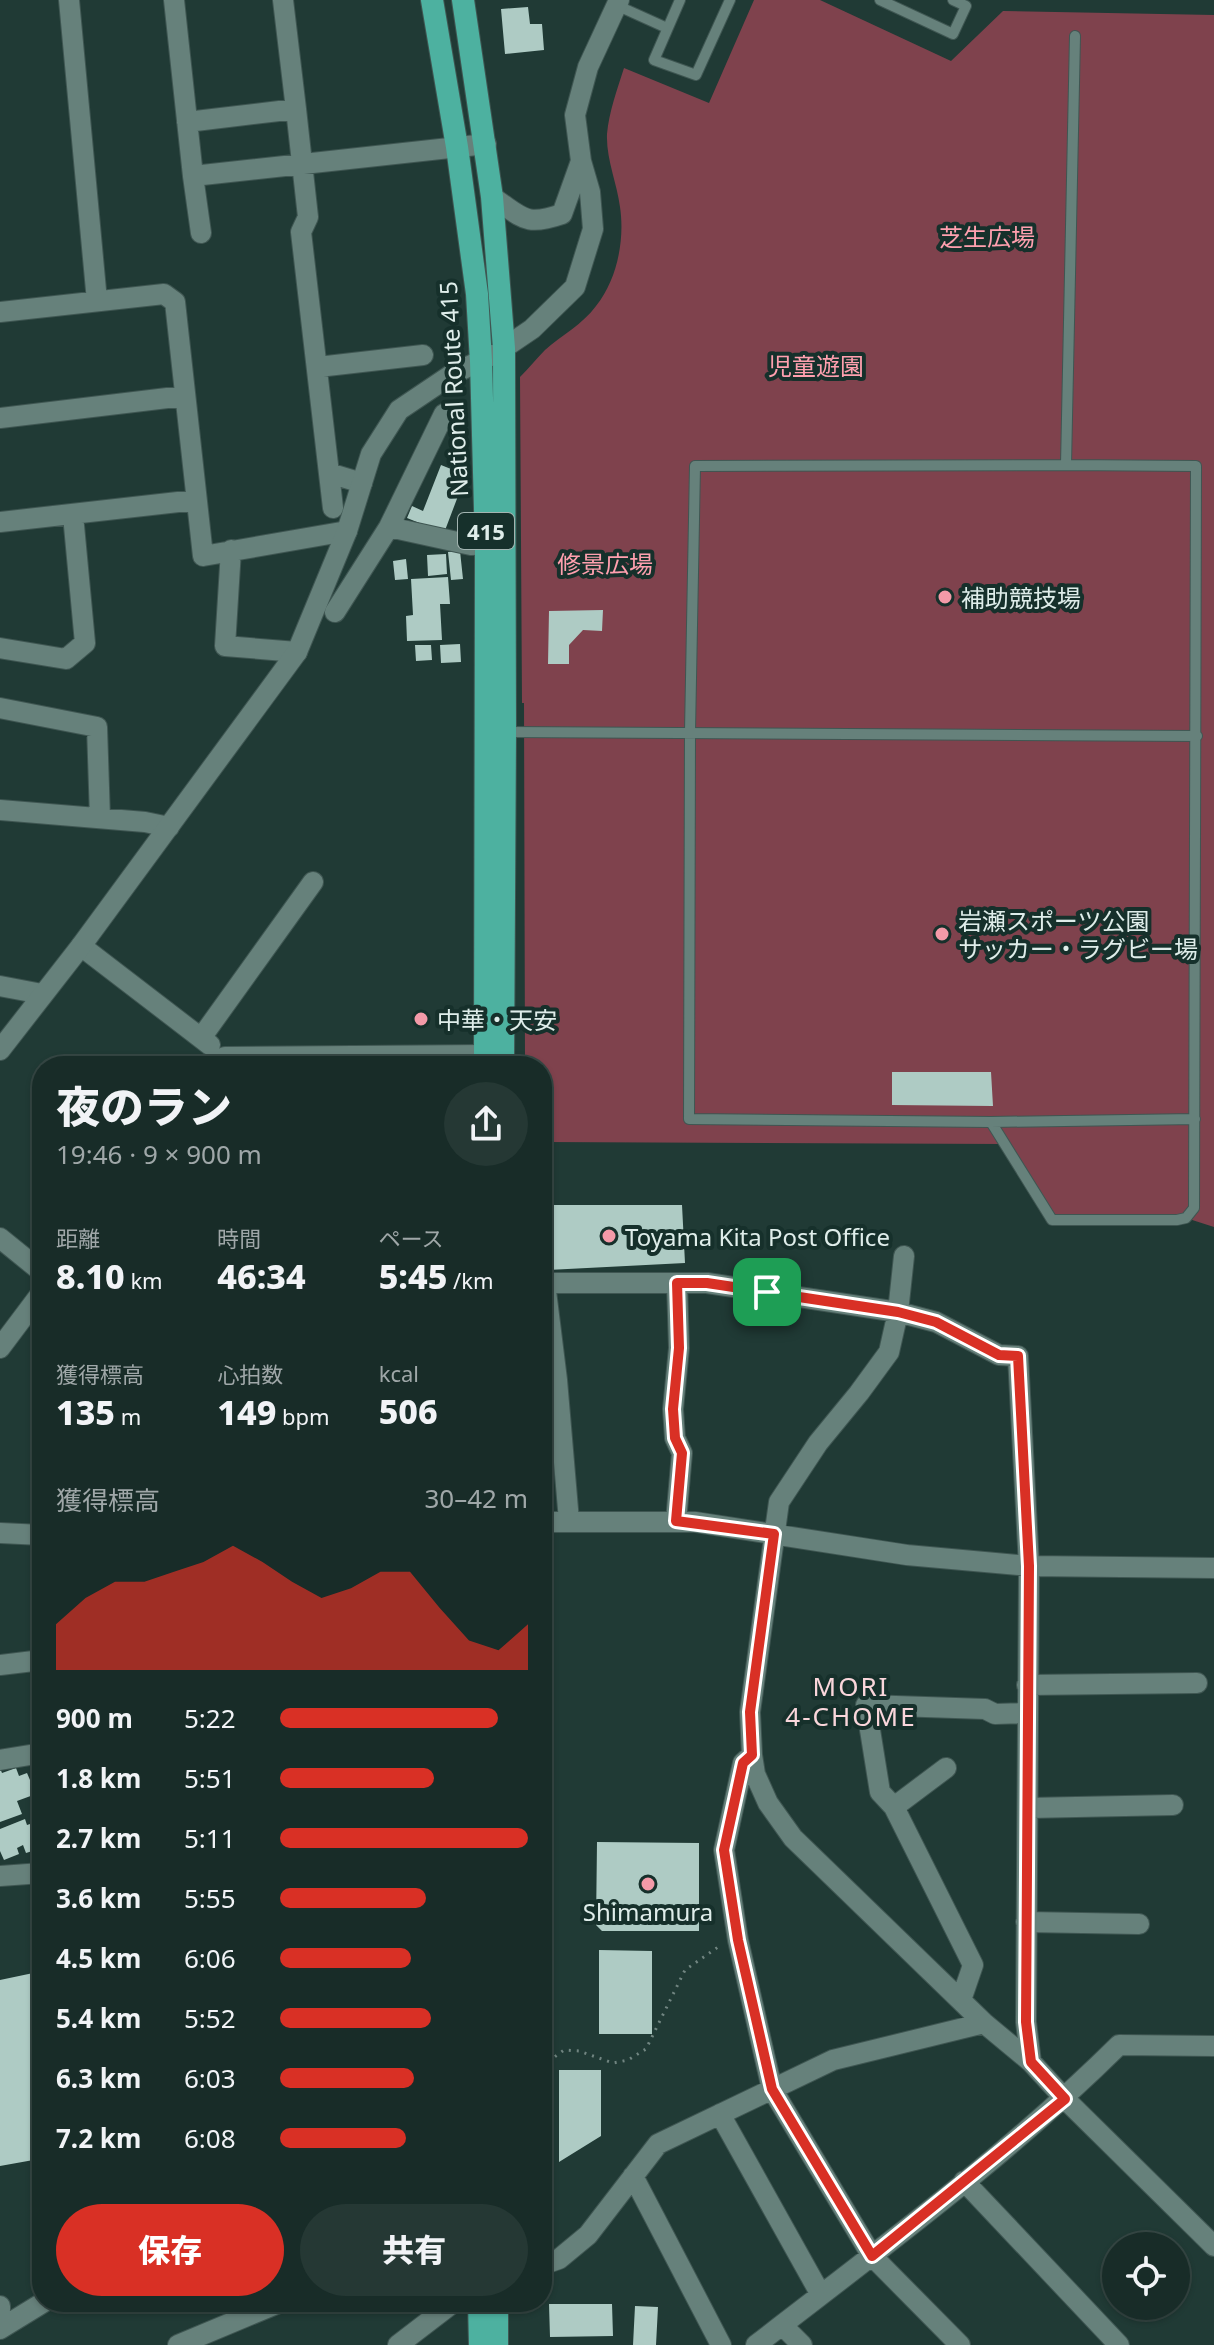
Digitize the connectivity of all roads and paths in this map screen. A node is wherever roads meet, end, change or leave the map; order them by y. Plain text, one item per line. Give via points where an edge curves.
1 (69, 0) edge
2 (174, 0) edge
3 (283, 0) edge
4 (432, 0) edge
5 (463, 0) edge
6 (680, 0) edge
7 (730, 0) edge
8 (880, 0) edge
9 (953, 0) edge
10 (617, 2) edge
11 (667, 28) junction
12 (1075, 36) dead end
13 (296, 109) junction
14 (187, 122) junction
15 (486, 144) junction
16 (457, 147) junction
17 (581, 161) junction
18 (302, 163) junction
19 (193, 176) junction
20 (492, 197) junction
21 (201, 233) dead end
22 (97, 301) junction
23 (0, 312) edge
24 (504, 348) junction
25 (423, 355) dead end
26 (481, 361) junction
27 (318, 367) junction
28 (184, 396) junction
29 (444, 414) dead end
30 (0, 418) edge
31 (1066, 465) junction
32 (329, 473) junction
33 (362, 483) junction
34 (196, 500) junction
35 (333, 508) dead end
36 (73, 515) junction
37 (0, 522) edge
38 (389, 527) junction
39 (347, 531) junction
40 (495, 545) junction
41 (231, 550) junction
42 (335, 612) dead end
43 (0, 648) edge
44 (297, 652) junction
45 (0, 708) edge
46 (505, 732) junction
47 (690, 732) junction
48 (1197, 736) junction
49 (0, 810) edge
50 (100, 818) junction
51 (169, 827) junction
52 (313, 882) dead end
53 (81, 946) junction
54 (0, 986) edge
55 (42, 994) junction
56 (201, 1038) junction
57 (0, 1050) edge
58 (214, 1056) edge
59 (491, 1056) edge
60 (491, 1056) edge
61 (1195, 1119) junction
62 (991, 1122) junction
63 (0, 1238) edge
64 (904, 1256) dead end
65 (32, 1264) edge
66 (552, 1283) edge
67 (677, 1283) junction
68 (32, 1305) edge
69 (898, 1312) junction
70 (552, 1343) edge
71 (0, 1348) edge
72 (569, 1521) junction
73 (676, 1521) junction
74 (552, 1522) edge
75 (0, 1533) edge
76 (774, 1534) junction
77 (32, 1535) edge
78 (1029, 1566) junction
79 (1214, 1568) edge
80 (32, 1661) edge
81 (0, 1665) edge
82 (1197, 1683) dead end
83 (1027, 1685) junction
84 (1027, 1713) junction
85 (32, 1755) edge
86 (752, 1755) junction
87 (0, 1760) edge
88 (946, 1768) dead end
89 (1173, 1805) dead end
90 (894, 1807) junction
91 (1028, 1808) junction
92 (32, 1874) edge
93 (0, 1876) edge
94 (1026, 1922) junction
95 (1139, 1924) dead end
96 (737, 1933) junction
97 (961, 2000) junction
98 (984, 2023) junction
99 (1214, 2046) edge
100 (552, 2059) edge
101 (1031, 2062) junction
102 (772, 2089) junction
103 (1065, 2099) junction
104 (720, 2114) junction
105 (633, 2176) junction
106 (964, 2181) junction
107 (1214, 2246) edge
108 (872, 2256) junction
109 (552, 2261) edge
110 (821, 2295) junction
111 (32, 2309) edge
112 (257, 2312) edge
113 (441, 2312) edge
114 (479, 2312) edge
115 (497, 2312) edge
116 (782, 2325) junction
117 (0, 2329) edge
118 (178, 2345) edge
119 (398, 2345) edge
120 (480, 2345) edge
121 (497, 2345) edge
122 (721, 2345) edge
123 (756, 2345) edge
124 (802, 2345) edge
125 (960, 2345) edge
126 (1119, 2345) edge

1 - 22 street
2 - 14 street
3 - 13 street
4 - 16 highway, National Route 415 / 415
5 - 15 highway, National Route 415 / 415
6 - 11 lane
7 - 11 lane via 696,75 654,60
8 - 9 lane via 953,34 966,6
10 - 11 lane
10 - 17 street via 588,67 575,115
12 - 31 lane
13 - 14 street
13 - 18 street
14 - 19 street
15 - 16 street
15 - 20 highway, National Route 415 / 415
16 - 18 street
16 - 26 highway, National Route 415 / 415
17 - 20 street via 562,214 528,220
17 - 24 street via 593,229 575,287
18 - 19 street
18 - 27 street via 308,217 301,232
19 - 21 street
20 - 24 highway, National Route 415 / 415
22 - 23 street
22 - 28 street via 164,294 175,302
24 - 26 street
24 - 40 highway, National Route 415 / 415
25 - 27 street
26 - 33 street via 399,410 371,454
26 - 40 highway, National Route 415 / 415
27 - 32 street
28 - 30 street
28 - 34 street
29 - 38 street
31 - 47 lane via 695,466
31 - 48 lane via 1196,466
32 - 33 street
32 - 35 street
33 - 39 street
34 - 36 street
34 - 41 street via 203,556
36 - 37 street
36 - 43 street via 85,643 66,659
38 - 40 street via 471,545
38 - 42 street
39 - 41 street
39 - 44 street
40 - 46 highway, National Route 415 / 415
40 - 59 highway, National Route 415 / 415
41 - 44 street via 225,646
44 - 51 street
45 - 50 street via 97,727
46 - 47 lane
46 - 60 highway, National Route 415 / 415
47 - 48 lane
47 - 62 lane via 689,1119
48 - 61 lane
49 - 50 street
50 - 51 street
51 - 53 street
52 - 56 street
53 - 55 street
53 - 56 street
54 - 55 street
55 - 57 street
56 - 58 street
61 - 62 lane
61 - 62 lane via 1194,1208 1177,1220 1052,1220
63 - 65 street
64 - 69 street
66 - 67 street
67 - 69 street
67 - 73 street via 679,1348 673,1409 682,1453
68 - 71 street
69 - 76 street via 889,1352 779,1502
69 - 78 street via 936,1322 999,1355 1018,1356
70 - 72 street
72 - 73 street
72 - 74 street
73 - 76 street
75 - 77 street
76 - 78 street via 907,1555
76 - 86 street via 750,1712
78 - 79 street
78 - 83 street
80 - 81 street
82 - 83 street
83 - 84 street
84 - 90 street via 866,1705 880,1792
84 - 91 street
85 - 87 street
86 - 96 street via 743,1763 724,1850
86 - 97 street via 768,1803 793,1838
88 - 90 street
89 - 91 street
90 - 97 street via 973,1965
91 - 94 street
92 - 93 street
94 - 95 street
94 - 101 street
96 - 100 path via 685,1970 646,2049 613,2063 579,2051 564,2050
96 - 102 street
97 - 98 street
98 - 101 street
98 - 102 street via 833,2060
99 - 103 street via 1119,2045
101 - 103 street
102 - 104 street
102 - 108 street
103 - 106 street
103 - 107 street
104 - 105 street via 658,2144
104 - 110 street
105 - 109 street via 588,2235
105 - 122 street
106 - 108 street
106 - 126 street
108 - 110 street
108 - 125 street
110 - 116 street
111 - 117 street
112 - 118 street
113 - 119 street
114 - 120 highway
115 - 121 highway
116 - 123 street
116 - 124 street

